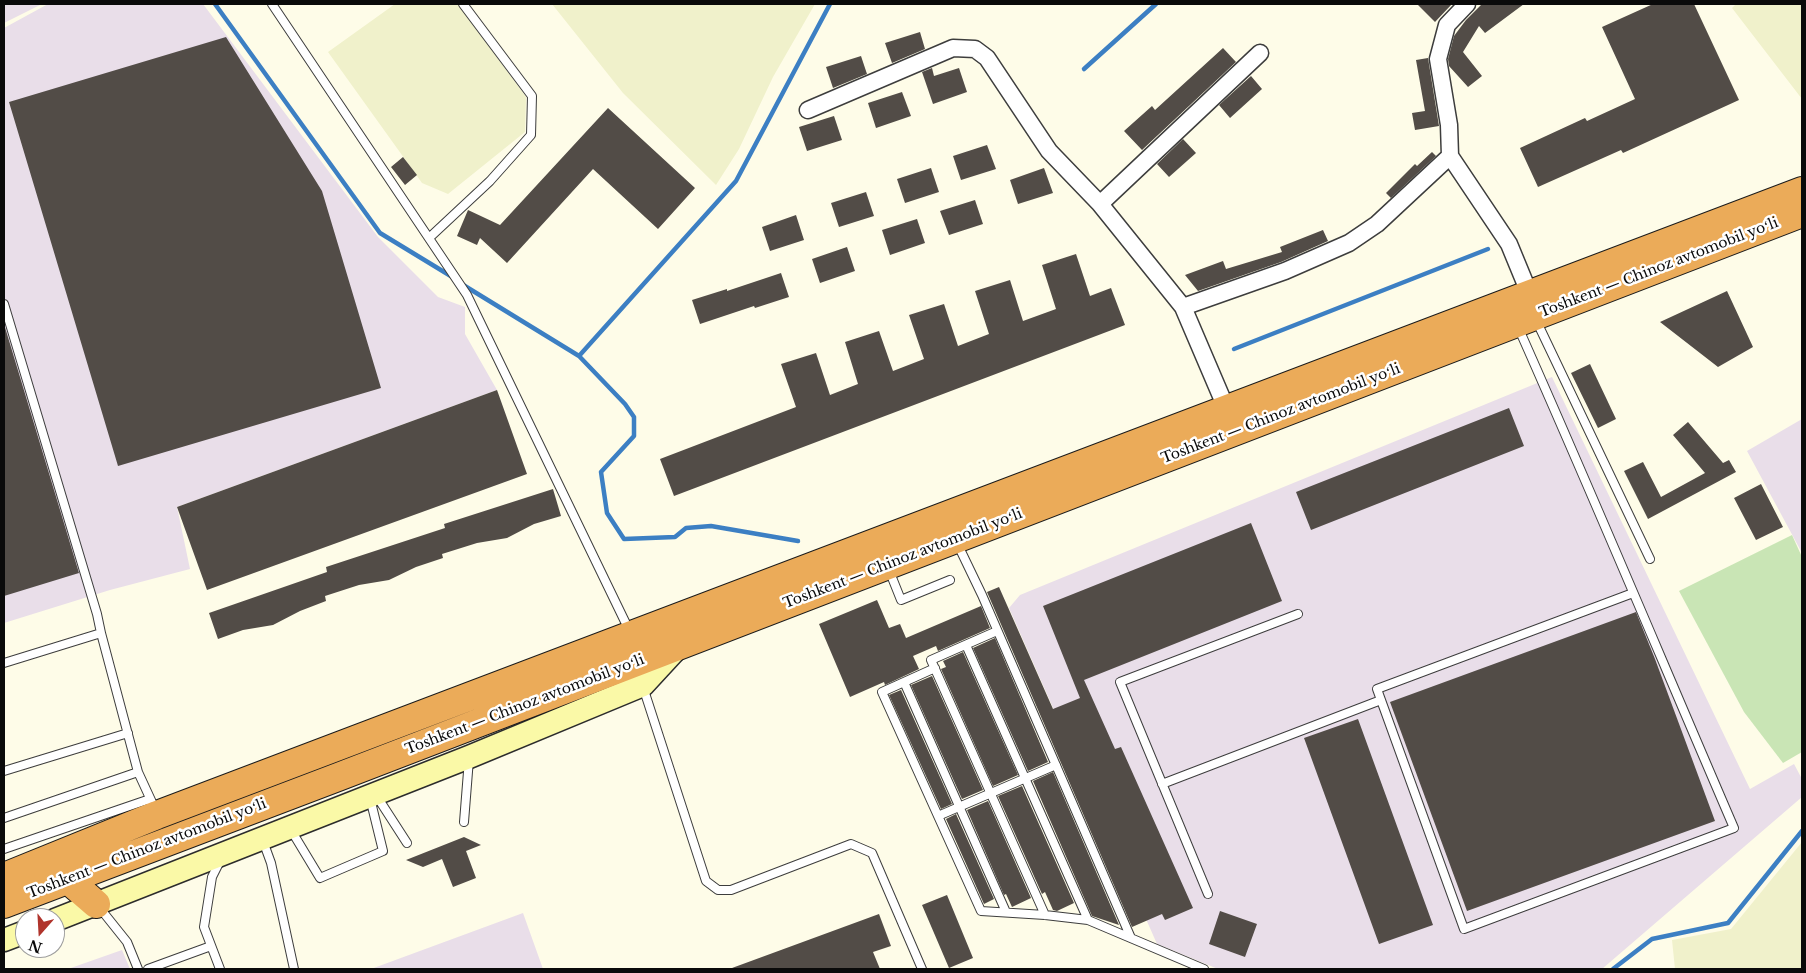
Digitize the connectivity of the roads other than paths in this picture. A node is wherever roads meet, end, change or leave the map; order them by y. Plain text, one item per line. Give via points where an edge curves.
1 (272, 4) edge
2 (463, 4) edge
3 (1468, 4) edge
4 (1260, 53) dead end
5 (808, 110) dead end
6 (1450, 156) junction
7 (1802, 191) edge
8 (1100, 204) junction
9 (1802, 213) edge
10 (429, 238) junction
11 (4, 304) edge
12 (1183, 308) junction
13 (1527, 311) junction
14 (1227, 410) junction
15 (954, 539) junction
16 (1650, 559) dead end
17 (887, 566) junction
18 (950, 580) dead end
19 (1633, 593) junction
20 (1298, 614) dead end
21 (998, 631) junction
22 (101, 633) junction
23 (632, 636) junction
24 (679, 645) junction
25 (966, 645) junction
26 (4, 663) edge
27 (935, 668) junction
28 (904, 682) junction
29 (643, 685) junction
30 (1381, 700) junction
31 (128, 733) junction
32 (334, 749) junction
33 (469, 757) junction
34 (1056, 766) junction
35 (4, 771) edge
36 (138, 772) junction
37 (1025, 779) junction
38 (330, 780) junction
39 (1162, 784) junction
40 (991, 793) junction
41 (372, 795) junction
42 (960, 806) junction
43 (154, 807) junction
44 (333, 810) junction
45 (938, 816) junction
46 (4, 818) edge
47 (464, 822) dead end
48 (290, 828) junction
49 (262, 840) junction
50 (407, 843) dead end
51 (4, 849) edge
52 (224, 854) junction
53 (4, 877) edge
54 (68, 879) junction
55 (1208, 894) dead end
56 (4, 904) edge
57 (96, 904) junction
58 (1006, 912) junction
59 (1045, 915) junction
60 (65, 916) edge
61 (1088, 920) junction
62 (1131, 938) junction
63 (211, 946) junction
64 (138, 969) edge
65 (148, 969) edge
66 (220, 969) edge
67 (294, 969) edge
68 (922, 969) edge
69 (1204, 969) edge

1 - 10 lane
2 - 10 lane via 532,96 531,135 490,181
3 - 6 street via 1446,24 1438,59 1449,125
4 - 8 street
5 - 8 street via 954,48 974,48 987,58 1048,151
6 - 12 street via 1377,224 1349,243 1285,271
6 - 13 street via 1509,244
7 - 13 highway, Toshkent — Chinoz avtomobil yoʻli
8 - 12 street
9 - 13 highway, Toshkent — Chinoz avtomobil yoʻli
10 - 23 lane via 462,288
11 - 22 lane
12 - 14 street
13 - 14 highway, Toshkent — Chinoz avtomobil yoʻli
13 - 15 highway, Toshkent — Chinoz avtomobil yoʻli
13 - 16 lane
13 - 19 lane
14 - 23 highway, Toshkent — Chinoz avtomobil yoʻli
15 - 17 highway, Toshkent — Chinoz avtomobil yoʻli
15 - 21 lane
17 - 18 lane via 901,600
17 - 24 highway, Toshkent — Chinoz avtomobil yoʻli
19 - 30 lane via 1377,689
19 - 30 lane via 1734,828 1464,929
20 - 39 lane via 1120,682
21 - 25 lane
21 - 34 lane
22 - 26 lane
22 - 31 lane
23 - 32 highway, Toshkent — Chinoz avtomobil yoʻli
24 - 29 street
24 - 38 highway, Toshkent — Chinoz avtomobil yoʻli
25 - 27 lane via 931,660
25 - 37 lane
27 - 28 lane
27 - 40 lane
28 - 42 lane
28 - 45 lane via 882,692
29 - 33 street
29 - 68 lane via 706,881 718,890 731,890 851,844 862,848 872,853
30 - 39 lane
31 - 35 lane
31 - 36 lane
32 - 38 highway
32 - 43 highway, Toshkent — Chinoz avtomobil yoʻli
33 - 41 street
33 - 47 lane
34 - 37 lane
34 - 62 lane
36 - 43 lane
36 - 46 lane
37 - 40 lane
37 - 61 lane
38 - 44 street
38 - 54 highway, Toshkent — Chinoz avtomobil yoʻli
39 - 55 lane
40 - 42 lane
40 - 59 lane
41 - 44 street
41 - 48 lane via 383,851 320,878
41 - 50 lane
42 - 45 lane
42 - 58 lane
43 - 51 lane
43 - 53 highway, Toshkent — Chinoz avtomobil yoʻli
44 - 48 street
45 - 58 lane via 981,911
48 - 49 street
49 - 52 street
49 - 67 lane via 271,863
52 - 57 street
52 - 63 lane via 212,877 204,926
54 - 56 highway, Toshkent — Chinoz avtomobil yoʻli
54 - 57 highway
57 - 60 street
57 - 64 lane via 127,942
58 - 59 lane
59 - 61 lane
61 - 62 lane
62 - 69 lane
63 - 65 lane
63 - 66 lane

